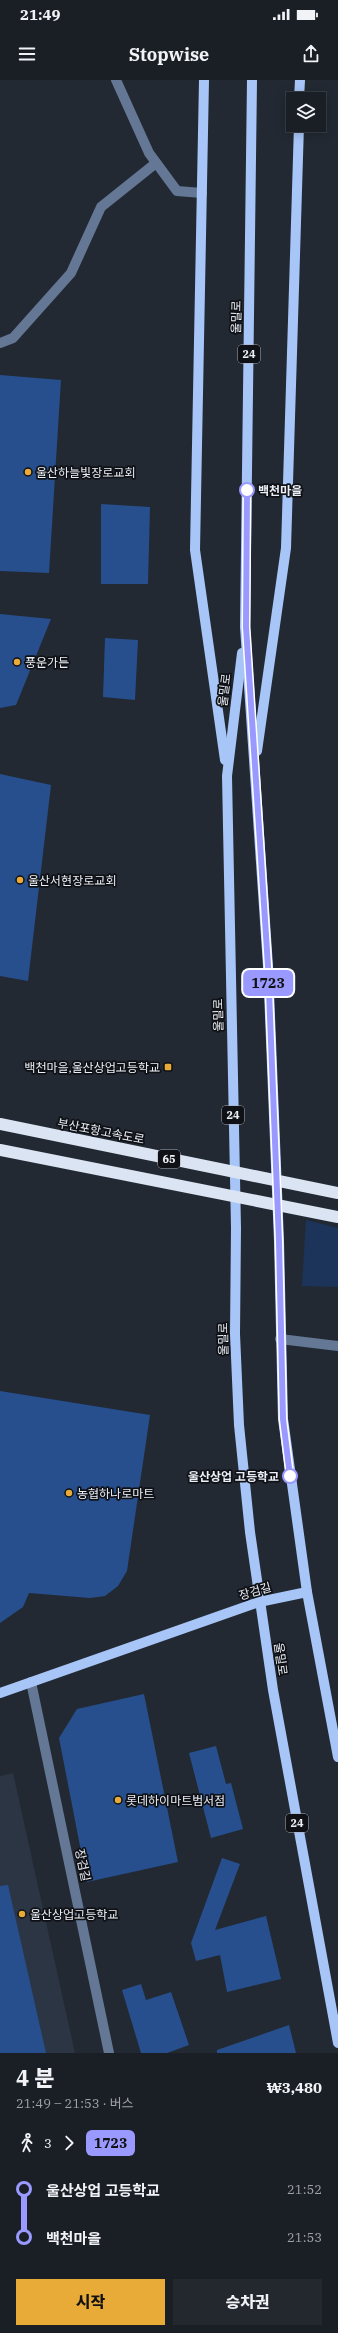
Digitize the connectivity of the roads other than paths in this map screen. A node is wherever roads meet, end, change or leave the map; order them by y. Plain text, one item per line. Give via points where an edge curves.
1 (116, 80) edge
2 (204, 80) edge
3 (252, 80) edge
4 (300, 80) edge
5 (299, 92) edge
6 (299, 132) edge
7 (156, 163) junction
8 (202, 193) junction
9 (0, 343) edge
10 (246, 627) junction
11 (254, 773) junction
12 (227, 776) junction
13 (0, 1124) edge
14 (0, 1150) edge
15 (338, 1193) edge
16 (338, 1217) edge
17 (280, 1339) junction
18 (338, 1346) edge
19 (307, 1592) junction
20 (260, 1602) junction
21 (31, 1682) junction
22 (0, 1693) edge
23 (338, 1757) edge
24 (338, 2043) edge
25 (109, 2053) edge

1 - 7 street
2 - 8 main road
3 - 10 main road, 울밀로 / 24
4 - 5 main road
6 - 11 main road via 286,548
7 - 8 street via 176,191
7 - 9 street via 101,207 71,273 14,338
8 - 12 main road via 195,550
10 - 11 main road, 울밀로 / 24
10 - 12 main road, 울밀로 / 24
11 - 17 main road, 울밀로 / 24 via 268,966 279,1241
12 - 20 main road, 울밀로 / 24 via 236,1228 235,1334 239,1425
13 - 15 highway, 부산포항고속도로 / 65, bridge
14 - 16 highway, 65, bridge
17 - 18 street
17 - 19 main road, 울밀로 / 24 via 283,1419
19 - 20 main road, 장검길
19 - 23 main road, 울밀로 / 24
20 - 21 main road, 장검길
20 - 24 main road, 울밀로 / 24 via 273,1690
21 - 22 main road, 장검길
21 - 25 street, 장검길

